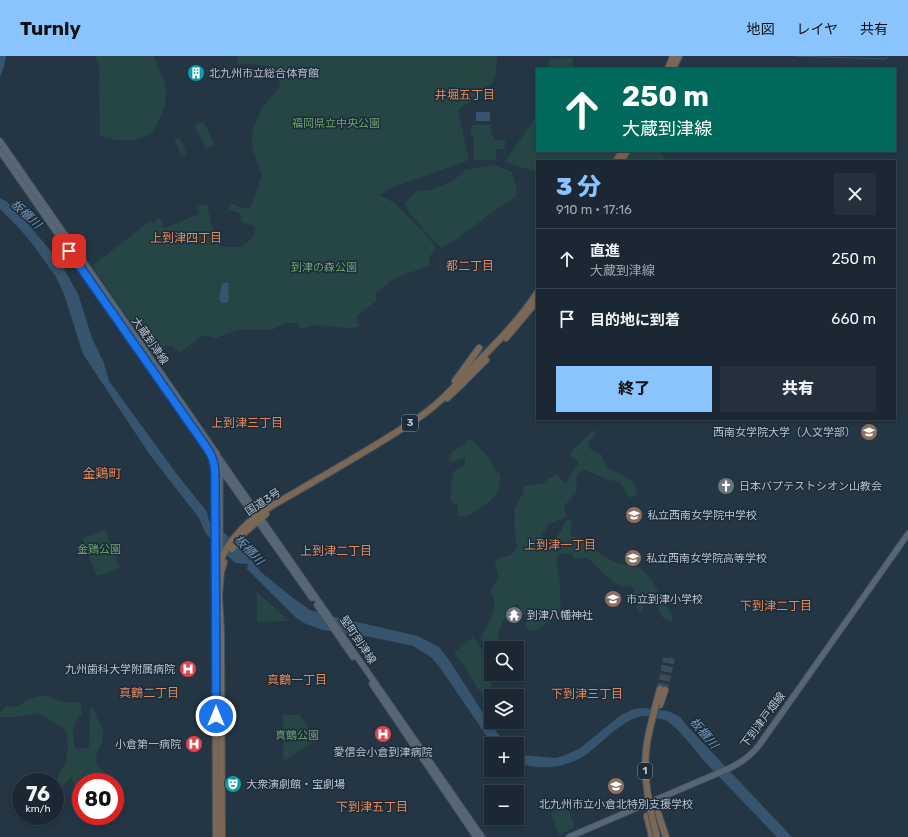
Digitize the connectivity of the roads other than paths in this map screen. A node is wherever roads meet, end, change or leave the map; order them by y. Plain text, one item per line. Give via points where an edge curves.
1 (673, 56) edge
2 (679, 56) edge
3 (668, 68) edge
4 (673, 68) edge
5 (0, 141) edge
6 (0, 151) edge
7 (536, 294) edge
8 (536, 303) edge
9 (479, 348) dead end
10 (452, 388) junction
11 (214, 455) junction
12 (220, 467) junction
13 (258, 518) junction
14 (908, 534) edge
15 (218, 545) junction
16 (224, 556) junction
17 (218, 573) junction
18 (340, 635) junction
19 (663, 690) tunnel mouth
20 (658, 705) junction
21 (658, 813) dead end
22 (647, 816) dead end
23 (216, 837) edge
24 (222, 837) edge
25 (476, 837) edge
26 (482, 837) edge
27 (569, 837) edge
28 (652, 837) edge
29 (657, 837) edge
30 (660, 837) edge
31 (666, 837) edge

1 - 3 highway
2 - 4 highway
5 - 11 main road, 大蔵到津線
6 - 11 main road, 大蔵到津線
7 - 10 highway, 国道3号 / 3 via 509,329
8 - 13 highway, 国道3号 / 3 via 512,332 436,409 378,448
9 - 10 highway
10 - 13 highway, 国道3号 / 3 via 419,418
11 - 12 main road, 堅町到津線
11 - 13 main road, 堅町到津線
11 - 15 main road, 大蔵到津線
12 - 13 main road, 堅町到津線
12 - 15 main road, 大蔵到津線
13 - 16 highway, 国道3号 / 3 via 241,529
13 - 18 main road, 堅町到津線 via 328,614
13 - 18 main road, 堅町到津線 via 320,611
14 - 27 main road, 下到津戸畑線 via 750,755 715,775
15 - 16 main road, 大蔵到津線
15 - 17 main road, 大蔵到津線
16 - 17 highway, 国道3号 / 3
17 - 23 highway, 国道3号 / 3
17 - 24 highway, 国道3号 / 3 via 221,631
18 - 25 main road, 堅町到津線
18 - 26 main road, 堅町到津線
19 - 20 highway
20 - 29 highway, 1, bridge via 647,742 645,771 648,801
20 - 30 highway via 651,738 649,765 650,788
21 - 31 highway
22 - 28 highway

